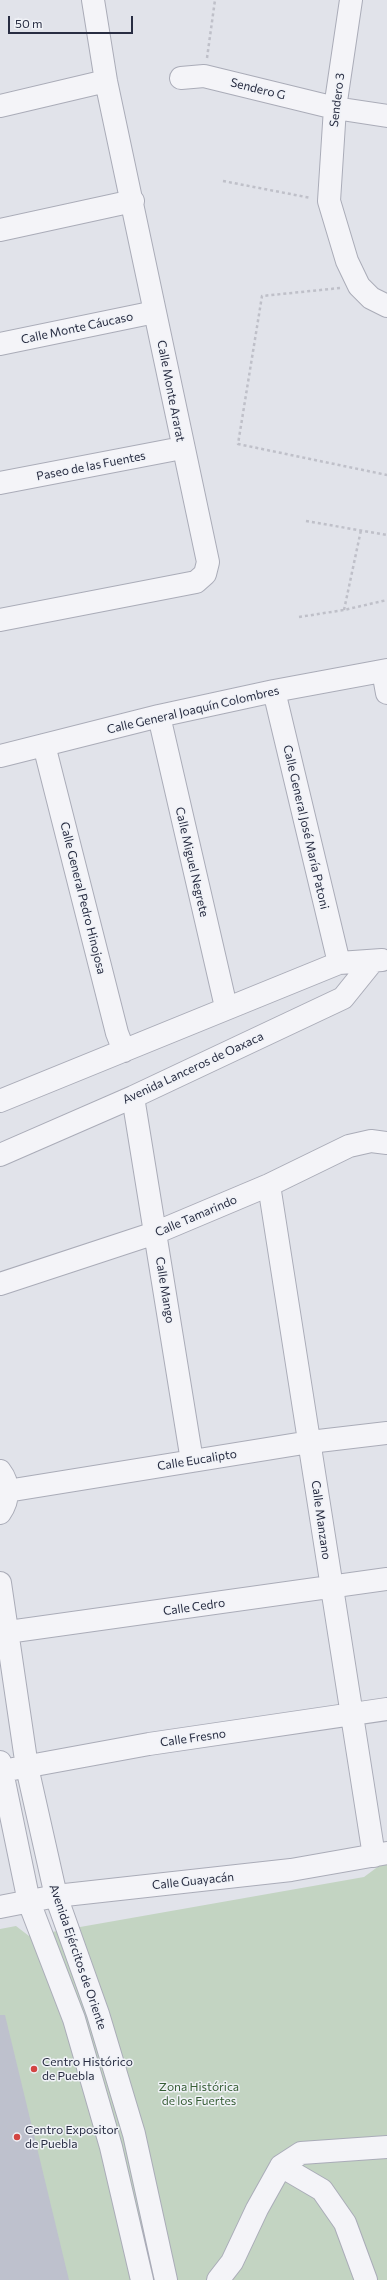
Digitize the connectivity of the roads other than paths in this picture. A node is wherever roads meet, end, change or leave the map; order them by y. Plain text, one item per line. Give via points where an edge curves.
1 (93, 0) edge
2 (351, 0) edge
3 (181, 78) dead end
4 (106, 81) junction
5 (0, 106) edge
6 (335, 108) junction
7 (387, 116) edge
8 (133, 201) junction
9 (0, 230) edge
10 (387, 306) edge
11 (154, 312) junction
12 (0, 344) edge
13 (182, 448) junction
14 (0, 483) edge
15 (0, 620) edge
16 (385, 671) edge
17 (274, 691) junction
18 (387, 692) edge
19 (159, 716) junction
20 (44, 746) junction
21 (0, 756) edge
22 (380, 961) edge
23 (339, 963) junction
24 (226, 1008) junction
25 (124, 1051) junction
26 (133, 1097) junction
27 (1, 1099) edge
28 (387, 1143) edge
29 (0, 1155) edge
30 (269, 1185) junction
31 (155, 1233) junction
32 (0, 1284) edge
33 (387, 1432) edge
34 (310, 1442) junction
35 (192, 1461) junction
36 (4, 1481) edge
37 (0, 1513) edge
38 (387, 1579) edge
39 (0, 1583) edge
40 (331, 1588) junction
41 (4, 1633) edge
42 (387, 1709) edge
43 (351, 1715) junction
44 (27, 1767) junction
45 (0, 1768) edge
46 (382, 1854) edge
47 (56, 1896) junction
48 (29, 1902) junction
49 (0, 1907) edge
50 (387, 2147) edge
51 (281, 2166) junction
52 (232, 2271) edge
53 (142, 2280) edge
54 (166, 2280) edge
55 (218, 2280) edge
56 (366, 2280) edge

1 - 4 street, Calle Monte Ararat
2 - 6 street, Sendero 3
3 - 6 street, Sendero G via 204,76
4 - 5 street
4 - 8 street, Calle Monte Ararat
6 - 7 street, Sendero G
6 - 10 street, Sendero 3 via 329,201 347,261 359,286 372,298
8 - 9 street
8 - 11 street, Calle Monte Ararat
11 - 12 street, Calle Monte Cáucaso
11 - 13 street, Calle Monte Ararat
13 - 14 street, Paseo de las Fuentes
13 - 15 street, Calle Monte Ararat via 208,562 205,574 196,582
16 - 17 street, Calle General Joaquín Colombres
16 - 18 street
17 - 19 street, Calle General Joaquín Colombres
17 - 23 street, Calle General José María Patoni
19 - 20 street, Calle General Joaquín Colombres
19 - 24 street, Calle Miguel Negrete
20 - 21 street, Calle General Joaquín Colombres
20 - 25 street, Calle General Pedro Hinojosa via 117,1033
22 - 23 street, Avenida Lanceros de Oaxaca
22 - 26 street, Avenida Lanceros de Oaxaca via 344,998
23 - 24 street, Avenida Lanceros de Oaxaca
24 - 25 street, Avenida Lanceros de Oaxaca
25 - 27 street, Avenida Lanceros de Oaxaca
26 - 29 street, Avenida Lanceros de Oaxaca
26 - 31 street, Calle Mango
28 - 30 street, Calle Tamarindo via 371,1141 349,1146
30 - 31 street, Calle Tamarindo
30 - 34 street, Calle Manzano
31 - 32 street, Calle Tamarindo
31 - 35 street, Calle Mango
33 - 34 street, Calle Eucalipto
34 - 35 street, Calle Eucalipto
34 - 40 street, Calle Manzano
35 - 36 street, Calle Eucalipto
36 - 37 street via 4,1505
38 - 40 street, Calle Cedro
39 - 41 street, Avenida Ejércitos de Oriente
40 - 41 street, Calle Cedro
40 - 43 street, Calle Manzano
41 - 44 street, Avenida Ejércitos de Oriente
42 - 43 street, Calle Fresno
43 - 44 street, Calle Fresno via 149,1744
43 - 46 street, Calle Manzano
44 - 45 street, Calle Fresno
44 - 47 street, Avenida Ejércitos de Oriente
45 - 48 street, Avenida Ejércitos de Oriente
46 - 47 street, Calle Guayacán via 291,1870
47 - 48 street, Calle Guayacán
47 - 54 street, Avenida Ejércitos de Oriente via 98,2014 134,2134
48 - 49 street, Calle Guayacán
48 - 53 street, Avenida Ejércitos de Oriente via 74,2019 111,2147
50 - 51 street via 301,2153
51 - 52 street via 257,2209
51 - 56 street via 322,2190 344,2223
52 - 55 street

